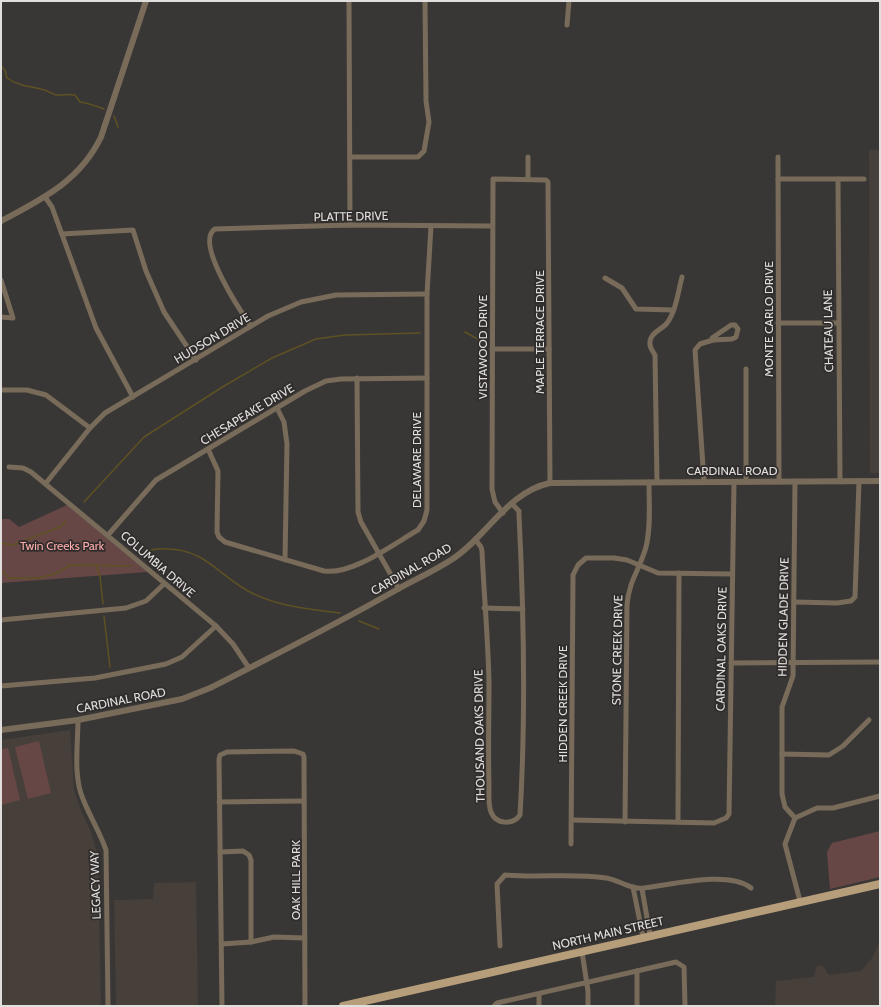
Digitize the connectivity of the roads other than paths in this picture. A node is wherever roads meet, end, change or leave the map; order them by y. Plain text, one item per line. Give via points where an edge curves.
1 (146, 1) edge
2 (349, 1) edge
3 (425, 1) edge
4 (569, 1) edge
5 (567, 25) dead end
6 (350, 157) junction
7 (528, 157) dead end
8 (778, 157) dead end
9 (528, 179) junction
10 (778, 179) junction
11 (838, 179) junction
12 (864, 180) dead end
13 (44, 197) junction
14 (1, 221) edge
15 (350, 225) junction
16 (431, 226) junction
17 (491, 226) junction
18 (62, 234) junction
19 (605, 278) dead end
20 (682, 278) dead end
21 (1, 280) edge
22 (427, 294) junction
23 (673, 310) junction
24 (1, 317) edge
25 (778, 323) junction
26 (837, 323) junction
27 (251, 326) junction
28 (713, 340) junction
29 (492, 349) junction
30 (549, 349) junction
31 (196, 360) junction
32 (746, 369) dead end
33 (357, 378) junction
34 (427, 378) junction
35 (1, 390) edge
36 (133, 397) junction
37 (277, 408) junction
38 (90, 428) junction
39 (208, 449) junction
40 (9, 467) dead end
41 (795, 481) junction
42 (859, 481) junction
43 (880, 481) edge
44 (550, 482) junction
45 (649, 482) junction
46 (657, 482) junction
47 (704, 482) junction
48 (734, 482) junction
49 (746, 482) junction
50 (779, 482) junction
51 (840, 482) junction
52 (46, 483) junction
53 (512, 504) junction
54 (503, 512) junction
55 (108, 535) junction
56 (474, 539) junction
57 (379, 552) junction
58 (285, 560) junction
59 (638, 565) junction
60 (679, 574) junction
61 (732, 574) junction
62 (164, 584) junction
63 (399, 589) junction
64 (794, 602) junction
65 (484, 608) junction
66 (523, 609) junction
67 (1, 620) edge
68 (216, 626) junction
69 (794, 662) junction
70 (880, 662) edge
71 (731, 663) junction
72 (249, 668) junction
73 (1, 686) edge
74 (78, 720) junction
75 (869, 720) dead end
76 (1, 730) edge
77 (782, 754) junction
78 (880, 796) edge
79 (304, 801) junction
80 (219, 802) junction
81 (795, 818) junction
82 (572, 820) junction
83 (625, 822) junction
84 (678, 822) junction
85 (571, 844) dead end
86 (220, 852) junction
87 (880, 884) edge
88 (633, 887) junction
89 (751, 888) dead end
90 (642, 889) junction
91 (800, 902) junction
92 (645, 910) junction
93 (638, 911) junction
94 (647, 936) junction
95 (305, 938) junction
96 (251, 942) junction
97 (222, 944) junction
98 (500, 946) dead end
99 (582, 952) junction
100 (637, 971) junction
101 (586, 982) junction
102 (539, 994) junction
103 (108, 1006) edge
104 (222, 1006) edge
105 (305, 1006) edge
106 (343, 1006) edge
107 (494, 1006) edge
108 (539, 1006) edge
109 (588, 1006) edge
110 (637, 1006) edge
111 (685, 1006) edge

1 - 13 street via 101,137 76,174
2 - 6 street
3 - 6 street via 426,101 429,122 424,152 418,157
4 - 5 street
6 - 15 street
7 - 9 street
8 - 10 street, MONTE CARLO DRIVE
9 - 17 street, VISTAWOOD DRIVE via 492,179
9 - 30 street, MAPLE TERRACE DRIVE via 548,182
10 - 11 street
10 - 25 street, MONTE CARLO DRIVE
11 - 12 street
11 - 26 street, CHATEAU LANE
13 - 14 street
13 - 18 street via 52,207
15 - 16 street, PLATTE DRIVE
15 - 27 street, PLATTE DRIVE via 212,231 210,239 215,264
16 - 17 street, PLATTE DRIVE
16 - 22 street, DELAWARE DRIVE
17 - 29 street, VISTAWOOD DRIVE
18 - 31 street via 134,230 146,271 164,312
18 - 36 street via 96,328
19 - 23 street via 622,288 636,309
20 - 23 street
21 - 24 street via 14,318
22 - 27 street, HUDSON DRIVE via 336,295 318,298 284,308
22 - 34 street, DELAWARE DRIVE
23 - 46 street via 667,324 650,340 650,348 655,355
25 - 26 street
25 - 50 street, MONTE CARLO DRIVE
26 - 51 street, CHATEAU LANE
27 - 31 street, HUDSON DRIVE
28 - 28 street via 712,338 727,326 735,325 738,329 738,334 734,338
28 - 47 street via 700,344 695,350
29 - 30 street
29 - 54 street, VISTAWOOD DRIVE via 492,489 495,502
30 - 44 street, MAPLE TERRACE DRIVE
31 - 36 street, HUDSON DRIVE
32 - 49 street
33 - 34 street, CHESAPEAKE DRIVE
33 - 37 street, CHESAPEAKE DRIVE via 326,381
33 - 57 street via 358,512
34 - 57 street, DELAWARE DRIVE via 426,515 418,530
35 - 38 street via 27,390 46,395
36 - 38 street, HUDSON DRIVE via 105,413
37 - 39 street, CHESAPEAKE DRIVE
37 - 58 street via 284,422 287,437
38 - 52 street, HUDSON DRIVE
39 - 55 street, CHESAPEAKE DRIVE via 156,480
39 - 58 street, DELAWARE DRIVE via 218,471 219,537 225,542
40 - 52 street, COLUMBIA DRIVE via 23,468
41 - 50 street, CARDINAL ROAD
41 - 51 street, CARDINAL ROAD
41 - 64 street, HIDDEN GLADE DRIVE
42 - 43 street, CARDINAL ROAD
42 - 51 street, CARDINAL ROAD
42 - 64 street via 855,597 851,601 837,603
44 - 45 street, CARDINAL ROAD
44 - 53 street, CARDINAL ROAD via 534,487
45 - 46 street, CARDINAL ROAD
45 - 59 street, STONE CREEK DRIVE via 648,538
46 - 47 street, CARDINAL ROAD
47 - 48 street, CARDINAL ROAD
48 - 49 street, CARDINAL ROAD
48 - 61 street, CARDINAL OAKS DRIVE
49 - 50 street, CARDINAL ROAD
52 - 55 street, COLUMBIA DRIVE
53 - 54 street, CARDINAL ROAD
53 - 66 street, THOUSAND OAKS DRIVE via 519,511
54 - 56 street, CARDINAL ROAD
55 - 62 street, COLUMBIA DRIVE
56 - 63 street, CARDINAL ROAD via 452,560
56 - 65 street, THOUSAND OAKS DRIVE via 482,547
57 - 58 street, DELAWARE DRIVE via 336,572
57 - 63 street
59 - 60 street via 658,573
59 - 82 street, HIDDEN CREEK DRIVE via 614,558 586,558 578,565 573,575
59 - 83 street, STONE CREEK DRIVE via 631,580 627,605
60 - 61 street
60 - 84 street
61 - 71 street, CARDINAL OAKS DRIVE
62 - 67 street via 146,601 126,608
62 - 68 street, COLUMBIA DRIVE
63 - 72 street, CARDINAL ROAD
64 - 69 street, HIDDEN GLADE DRIVE
65 - 66 street
65 - 66 street, THOUSAND OAKS DRIVE via 489,682 490,810 496,820 501,822 510,822 520,815
68 - 72 street, COLUMBIA DRIVE via 233,644
68 - 73 street via 182,657 166,664 95,678
69 - 70 street
69 - 71 street
69 - 77 street, HIDDEN GLADE DRIVE via 793,676 782,707
71 - 84 street, CARDINAL OAKS DRIVE via 729,810 727,816 714,823
72 - 74 street, CARDINAL ROAD via 191,697
74 - 76 street, CARDINAL ROAD
74 - 103 street, LEGACY WAY via 78,776 82,798 106,850
75 - 77 street via 843,746 829,755
77 - 81 street, HIDDEN GLADE DRIVE via 782,794 785,807
78 - 81 street via 833,808 817,808
79 - 80 street
79 - 80 street, OAK HILL PARK via 303,754 227,752 220,755 218,762
79 - 95 street, OAK HILL PARK
80 - 86 street
81 - 91 street via 785,844
82 - 83 street
82 - 85 street, HIDDEN CREEK DRIVE
83 - 84 street
86 - 96 street via 243,851 251,860
86 - 97 street
87 - 91 main road, NORTH MAIN STREET
88 - 90 street
88 - 93 street
88 - 98 street via 606,878 505,875 500,879 497,888
89 - 90 street via 744,882 694,880
90 - 92 street
91 - 94 main road, NORTH MAIN STREET
92 - 93 street
92 - 94 street
93 - 94 street
94 - 99 main road, NORTH MAIN STREET
95 - 96 street via 274,937
95 - 105 street, OAK HILL PARK
96 - 97 street
97 - 104 street
99 - 101 street
99 - 106 main road, NORTH MAIN STREET
100 - 101 street
100 - 110 street
100 - 111 street via 673,963 681,965 685,973
101 - 102 street
101 - 109 street
102 - 107 street
102 - 108 street

